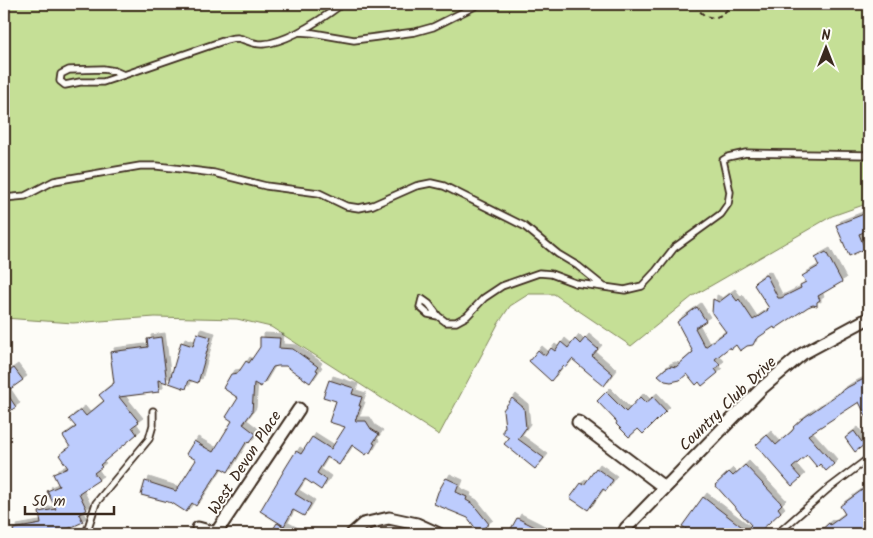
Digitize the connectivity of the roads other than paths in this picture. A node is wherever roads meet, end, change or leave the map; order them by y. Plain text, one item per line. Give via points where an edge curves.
1 (342, 4) edge
2 (479, 4) edge
3 (297, 32) junction
4 (124, 75) junction
5 (869, 155) edge
6 (4, 198) edge
7 (604, 288) junction
8 (438, 316) dead end
9 (869, 318) edge
10 (299, 408) dead end
11 (153, 411) dead end
12 (578, 422) dead end
13 (869, 458) edge
14 (665, 488) junction
15 (198, 528) dead end
16 (86, 534) edge
17 (218, 534) edge
18 (352, 534) edge
19 (439, 534) edge
20 (623, 534) edge
21 (777, 534) edge

1 - 3 lane
2 - 3 lane via 433,27 415,32 354,40
3 - 4 lane via 263,44 237,38 226,40
4 - 4 lane via 103,82 65,85 60,81 61,74 69,70 115,71
5 - 7 lane via 754,153 728,157 723,160 730,192 728,204 721,214 674,248 642,286 625,290
6 - 7 lane via 24,196 54,181 140,166 214,173 266,186 320,193 346,206 359,208 431,183 444,186 524,226
7 - 8 lane via 539,273 502,286 456,322 446,322
9 - 14 street, Country Club Drive via 802,354 762,388
10 - 17 street, West Devon Place
11 - 16 lane via 149,439 96,502
12 - 14 street
13 - 21 lane
14 - 20 street, Country Club Drive
15 - 17 street, West Devon Place
18 - 19 street via 363,524 389,518 417,524

